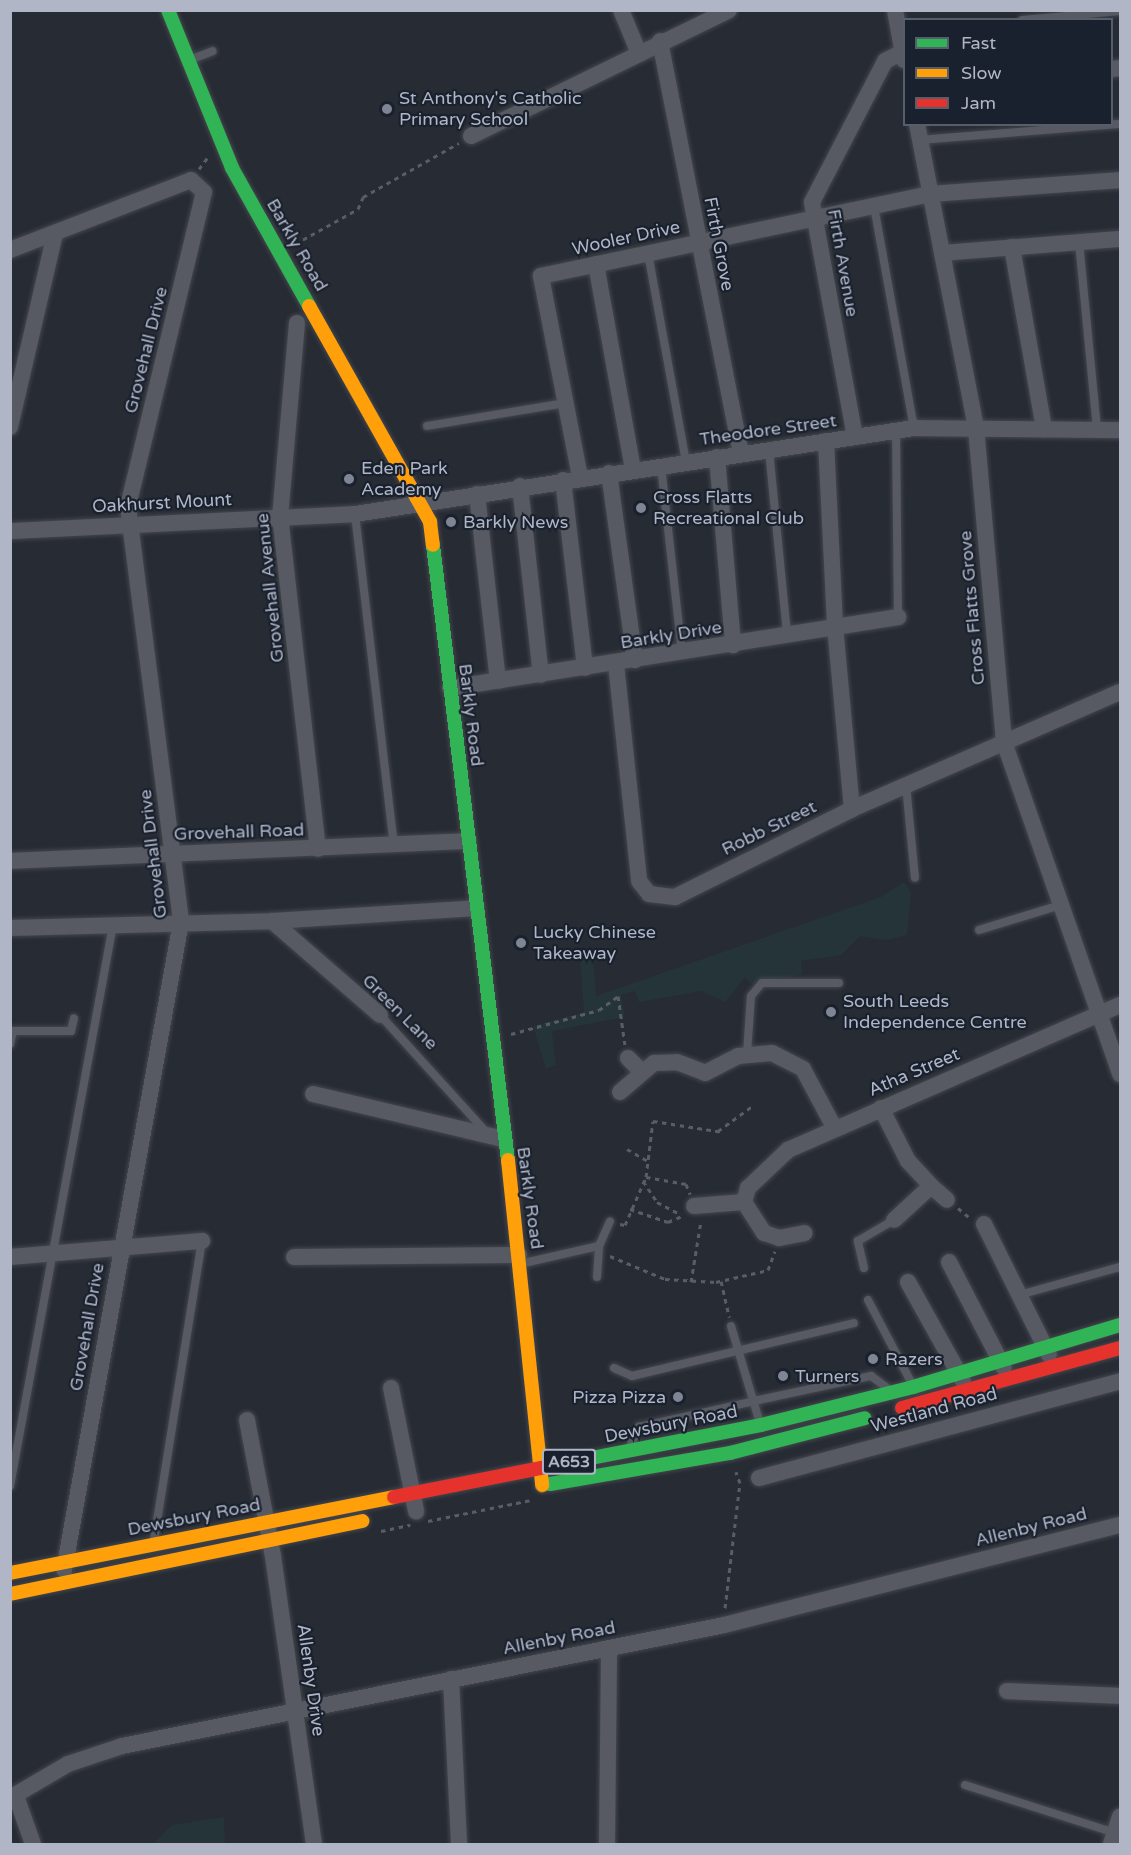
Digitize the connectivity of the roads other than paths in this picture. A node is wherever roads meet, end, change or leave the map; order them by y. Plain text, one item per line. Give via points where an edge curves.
1 (168, 10) edge
2 (621, 10) edge
3 (729, 10) edge
4 (895, 10) edge
5 (1120, 12) edge
6 (1046, 18) edge
7 (902, 29) edge
8 (660, 41) junction
9 (213, 51) dead end
10 (638, 51) junction
11 (903, 56) edge
12 (188, 60) junction
13 (1070, 126) edge
14 (919, 132) edge
15 (471, 136) road end
16 (1120, 180) edge
17 (931, 194) junction
18 (874, 206) junction
19 (814, 218) junction
20 (55, 233) junction
21 (1120, 239) edge
22 (698, 242) junction
23 (1079, 242) junction
24 (1012, 247) junction
25 (10, 250) edge
26 (942, 253) junction
27 (648, 254) junction
28 (596, 264) junction
29 (297, 323) dead end
30 (566, 403) junction
31 (427, 426) dead end
32 (10, 427) edge
33 (915, 428) junction
34 (976, 428) junction
35 (1044, 429) junction
36 (896, 430) junction
37 (1097, 430) junction
38 (1120, 430) edge
39 (855, 437) junction
40 (826, 441) junction
41 (768, 450) junction
42 (741, 453) junction
43 (717, 457) junction
44 (686, 462) junction
45 (661, 465) junction
46 (633, 470) junction
47 (609, 473) junction
48 (580, 477) junction
49 (563, 480) junction
50 (520, 486) junction
51 (477, 494) junction
52 (424, 504) junction
53 (355, 514) junction
54 (280, 516) junction
55 (131, 524) junction
56 (10, 531) edge
57 (898, 617) joint
58 (834, 626) junction
59 (787, 635) junction
60 (733, 645) junction
61 (682, 653) junction
62 (635, 660) junction
63 (616, 664) junction
64 (585, 668) junction
65 (541, 675) junction
66 (498, 681) junction
67 (450, 688) junction
68 (1120, 692) edge
69 (1004, 742) junction
70 (906, 785) junction
71 (852, 809) junction
72 (469, 841) junction
73 (394, 846) junction
74 (318, 849) junction
75 (173, 853) junction
76 (10, 861) edge
77 (915, 878) dead end
78 (1061, 904) junction
79 (477, 908) junction
80 (272, 921) junction
81 (181, 922) junction
82 (113, 925) junction
83 (10, 928) edge
84 (979, 930) dead end
85 (839, 983) dead end
86 (1120, 1005) edge
87 (1099, 1014) junction
88 (380, 1015) joint
89 (74, 1018) dead end
90 (12, 1031) edge
91 (10, 1044) edge
92 (747, 1054) junction
93 (628, 1058) road end
94 (640, 1071) junction
95 (1120, 1074) edge
96 (620, 1092) dead end
97 (313, 1094) dead end
98 (881, 1108) junction
99 (835, 1129) junction
100 (498, 1139) junction
101 (931, 1186) junction
102 (947, 1200) road end
103 (744, 1202) junction
104 (693, 1210) road end
105 (894, 1220) joint
106 (609, 1221) road end
107 (984, 1224) road end
108 (805, 1233) dead end
109 (202, 1241) joint
110 (598, 1246) junction
111 (120, 1248) junction
112 (51, 1254) junction
113 (10, 1257) edge
114 (294, 1257) dead end
115 (520, 1259) junction
116 (949, 1262) dead end
117 (1120, 1267) edge
118 (864, 1268) dead end
119 (597, 1277) dead end
120 (908, 1282) dead end
121 (1019, 1295) junction
122 (868, 1300) dead end
123 (854, 1323) dead end
124 (1119, 1325) edge
125 (731, 1326) road end
126 (1044, 1346) junction
127 (1120, 1346) edge
128 (739, 1351) junction
129 (1000, 1359) junction
130 (1054, 1365) junction
131 (614, 1368) dead end
132 (958, 1372) junction
133 (1010, 1377) junction
134 (1120, 1381) edge
135 (914, 1387) junction
136 (391, 1388) dead end
137 (968, 1390) junction
138 (891, 1392) junction
139 (754, 1401) junction
140 (922, 1403) junction
141 (247, 1420) dead end
142 (761, 1425) junction
143 (766, 1444) junction
144 (628, 1450) junction
145 (540, 1467) junction
146 (759, 1478) dead end
147 (10, 1486) edge
148 (536, 1487) joint
149 (412, 1493) junction
150 (416, 1511) dead end
151 (383, 1517) dead end
152 (267, 1521) junction
153 (1120, 1525) edge
154 (271, 1539) junction
155 (153, 1544) junction
156 (66, 1561) junction
157 (10, 1573) edge
158 (62, 1583) junction
159 (10, 1594) edge
160 (609, 1649) junction
161 (451, 1678) junction
162 (1007, 1691) dead end
163 (1120, 1696) edge
164 (297, 1710) junction
165 (964, 1785) dead end
166 (13, 1797) edge
167 (1120, 1816) edge
168 (1113, 1839) edge
169 (33, 1845) edge
170 (314, 1845) edge
171 (459, 1845) edge
172 (607, 1845) edge

1 - 12 main road, Barkly Road
2 - 10 street
3 - 8 street
4 - 7 street
5 - 6 lane
8 - 10 street
8 - 22 street, Firth Grove
9 - 12 lane
10 - 15 street
11 - 19 street, Firth Avenue via 889,57 874,82 814,194
12 - 52 main road, Barkly Road via 220,140
13 - 14 lane
14 - 17 street, Cross Flatts Grove
16 - 17 street, Wooler Drive
17 - 18 street, Wooler Drive
17 - 26 street, Cross Flatts Grove
18 - 19 street, Wooler Drive
18 - 33 lane
19 - 22 street, Wooler Drive
19 - 39 street, Firth Avenue
20 - 25 street
20 - 32 street
20 - 55 street, Grovehall Drive via 191,180 204,192 128,507
21 - 23 street
22 - 27 street, Wooler Drive
22 - 42 street, Firth Grove
23 - 24 street
23 - 37 lane
24 - 26 street
24 - 35 street
26 - 34 street, Cross Flatts Grove
27 - 28 street, Wooler Drive
27 - 44 lane
28 - 30 street, Wooler Drive via 541,276
28 - 46 street
29 - 54 street, Grovehall Avenue
30 - 31 lane
30 - 48 street
33 - 34 street, Theodore Street
33 - 36 street, Theodore Street
34 - 35 street, Theodore Street
34 - 69 street, Cross Flatts Grove
35 - 37 street, Theodore Street
36 - 39 street, Theodore Street
36 - 57 lane
37 - 38 street, Theodore Street
39 - 40 street, Theodore Street
40 - 41 street, Theodore Street
40 - 58 street
41 - 42 street, Theodore Street
41 - 59 lane
42 - 43 street, Theodore Street
43 - 44 street, Theodore Street
43 - 60 street
44 - 45 street, Theodore Street
45 - 46 street, Theodore Street
45 - 61 lane
46 - 47 street, Theodore Street
47 - 48 street, Theodore Street
47 - 62 street
48 - 49 street, Theodore Street
49 - 50 street, Theodore Street
49 - 64 street
50 - 51 street, Theodore Street
50 - 65 street
51 - 52 street, Theodore Street
51 - 66 street
52 - 53 street, Oakhurst Mount
52 - 67 main road, Barkly Road
53 - 54 street, Oakhurst Mount
53 - 73 lane
54 - 55 street, Oakhurst Mount
54 - 74 street, Grovehall Avenue
55 - 56 street, Oakhurst Mount
55 - 75 street, Grovehall Drive
57 - 58 street, Barkly Drive
58 - 59 street, Barkly Drive
58 - 71 street
59 - 60 street, Barkly Drive
60 - 61 street, Barkly Drive
61 - 62 street, Barkly Drive
62 - 63 street, Barkly Drive
63 - 64 street, Barkly Drive
63 - 71 street, Robb Street via 639,881 649,894 675,897
64 - 65 street, Barkly Drive
65 - 66 street, Barkly Drive
66 - 67 street, Barkly Drive
67 - 72 main road, Barkly Road
68 - 69 street, Robb Street
69 - 70 street, Robb Street
69 - 78 street, Cross Flatts Grove
70 - 71 street, Robb Street
70 - 77 lane
72 - 73 street, Grovehall Road
72 - 79 main road, Barkly Road
73 - 74 street, Grovehall Road
74 - 75 street, Grovehall Road
75 - 76 street, Grovehall Road
75 - 81 street, Grovehall Drive
78 - 84 lane
78 - 87 street, Cross Flatts Grove
79 - 80 street
79 - 100 main road, Barkly Road via 492,1039
80 - 81 street
80 - 88 street, Green Lane
81 - 82 street
81 - 111 street, Grovehall Drive
82 - 83 street
82 - 112 lane
85 - 92 lane via 762,983 751,996
86 - 87 street, Atha Street
87 - 95 street, Cross Flatts Grove
87 - 98 street, Atha Street
88 - 100 lane, Green Lane
89 - 90 lane via 71,1031
90 - 91 lane
92 - 94 street via 705,1073 666,1061
92 - 99 street via 772,1053 803,1070
93 - 94 street
94 - 96 street
97 - 100 street
98 - 99 street, Atha Street
98 - 101 street via 908,1161
99 - 103 street, Atha Street via 788,1150 748,1188
100 - 115 main road, Barkly Road
101 - 102 street
101 - 105 street
103 - 104 street
103 - 108 street via 764,1233 779,1238
105 - 118 lane via 858,1241
106 - 110 lane
107 - 121 street
109 - 111 street
109 - 155 lane
110 - 115 lane
110 - 119 lane
111 - 112 street
111 - 156 street, Grovehall Drive
112 - 113 street
112 - 147 lane
114 - 115 street
115 - 145 main road, Barkly Road
116 - 129 street
117 - 121 lane
120 - 132 street
121 - 126 street
122 - 135 lane
123 - 128 lane
124 - 126 main road, Dewsbury Road / A653
124 - 127 street
125 - 128 lane
126 - 129 main road, Dewsbury Road / A653
126 - 130 street
127 - 130 main road, Dewsbury Road / A653
128 - 131 lane via 632,1376
128 - 139 lane
129 - 132 main road, Dewsbury Road / A653
129 - 133 street
130 - 133 main road, Dewsbury Road / A653
132 - 135 main road, Dewsbury Road / A653
132 - 137 street
133 - 137 main road, Dewsbury Road / A653
134 - 146 street, Westland Road
135 - 138 main road, Dewsbury Road / A653
135 - 140 lane
136 - 149 street
137 - 140 main road, Dewsbury Road / A653
138 - 139 lane via 871,1376
138 - 142 main road, Dewsbury Road / A653
139 - 142 lane
139 - 144 lane via 639,1427
140 - 143 main road, Dewsbury Road / A653
141 - 152 street, Allenby Drive
142 - 143 lane
142 - 144 main road, Dewsbury Road / A653
143 - 148 main road, Dewsbury Road / A653
144 - 145 main road, Dewsbury Road / A653
145 - 148 main road, Barkly Road
145 - 149 main road, Dewsbury Road / A653
149 - 150 street
149 - 152 main road, Dewsbury Road / A653
151 - 154 main road, Dewsbury Road
152 - 154 street, Allenby Drive
152 - 155 main road, Dewsbury Road / A653
153 - 160 street, Allenby Road via 724,1625
154 - 158 main road, Dewsbury Road
154 - 164 street, Allenby Drive
155 - 156 main road, Dewsbury Road / A653
156 - 157 main road, Dewsbury Road / A653
156 - 158 street, Grovehall Drive
158 - 159 main road, Dewsbury Road
160 - 161 street, Allenby Road
160 - 172 street
161 - 164 street, Allenby Road
161 - 171 street
162 - 163 street
164 - 166 street, Allenby Road via 122,1746 68,1764
164 - 170 street, Allenby Drive
165 - 168 lane
166 - 169 street
167 - 168 street

